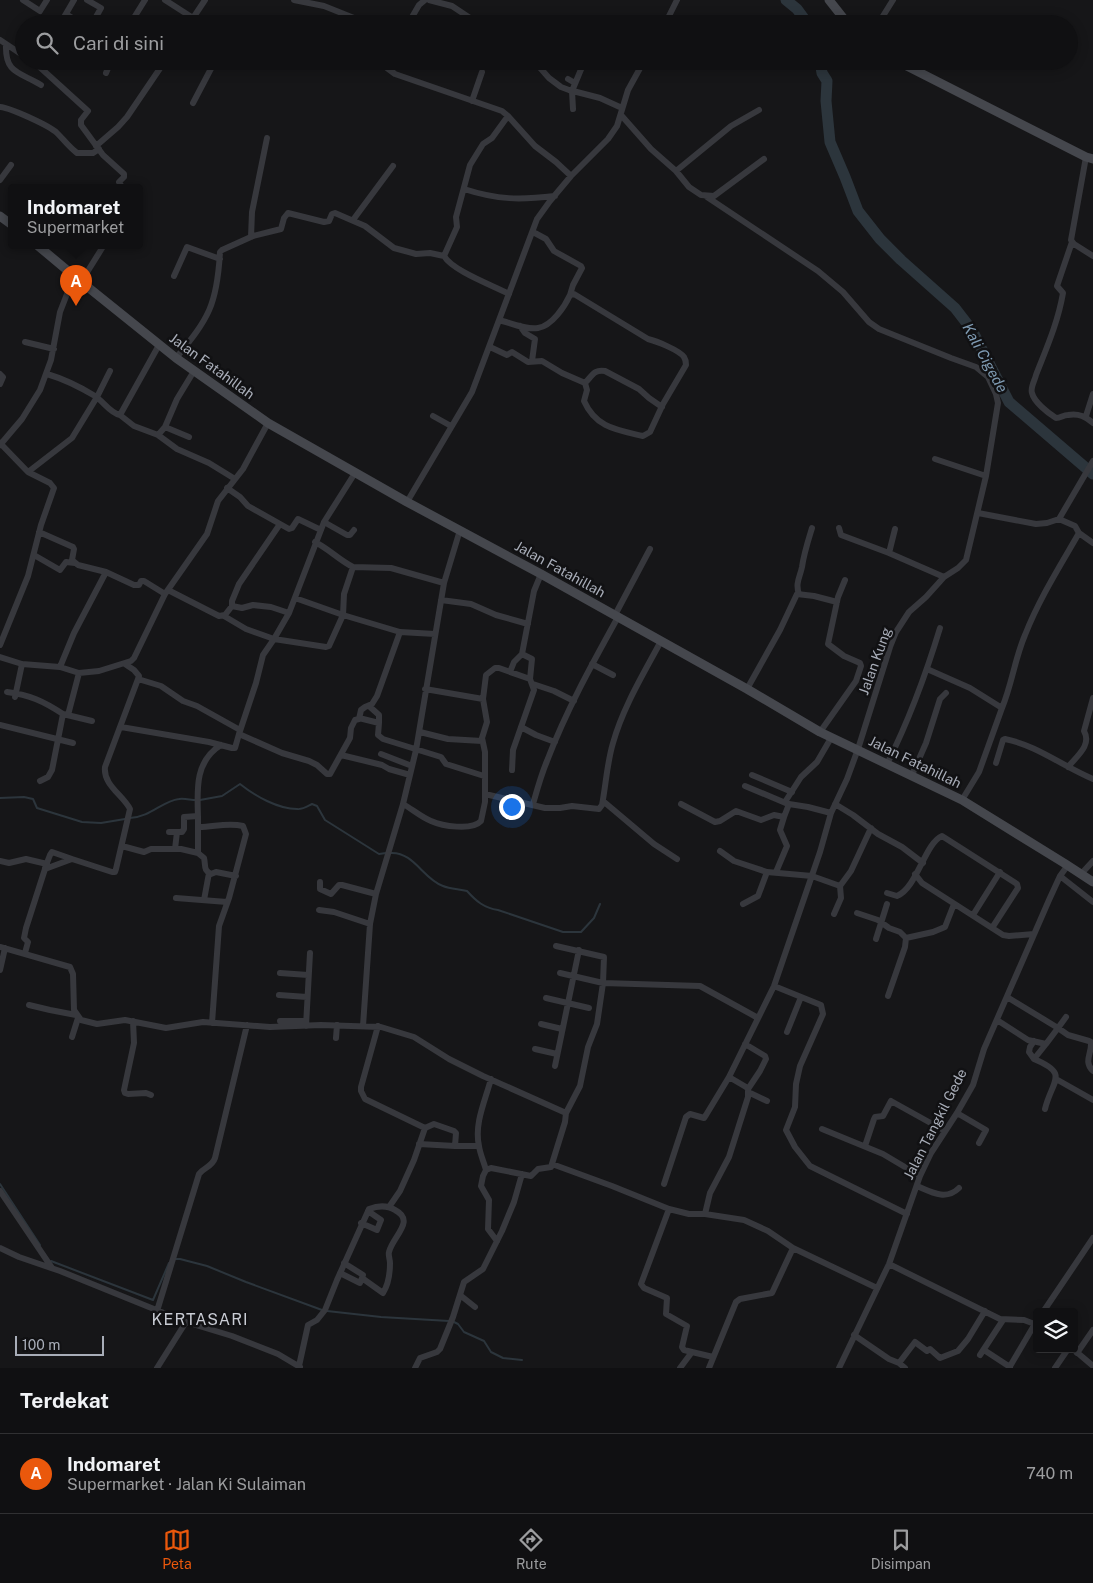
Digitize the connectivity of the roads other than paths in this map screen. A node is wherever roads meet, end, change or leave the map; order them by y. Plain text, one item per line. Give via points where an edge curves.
1 (22, 0) edge
2 (47, 0) edge
3 (74, 0) edge
4 (87, 0) edge
5 (145, 0) edge
6 (165, 0) edge
7 (205, 0) edge
8 (294, 0) edge
9 (427, 0) edge
10 (677, 0) edge
11 (830, 0) edge
12 (893, 0) edge
13 (454, 3) edge
14 (66, 14) edge
15 (98, 15) edge
16 (136, 15) edge
17 (184, 15) edge
18 (197, 15) edge
19 (346, 15) edge
20 (413, 15) edge
21 (468, 15) edge
22 (670, 15) edge
23 (841, 15) edge
24 (884, 15) edge
25 (0, 40) edge
26 (6, 45) junction
27 (15, 50) edge
28 (43, 70) edge
29 (107, 70) edge
30 (159, 70) edge
31 (210, 70) edge
32 (391, 70) edge
33 (542, 70) edge
34 (581, 70) edge
35 (639, 70) edge
36 (915, 70) edge
37 (482, 72) dead end
38 (106, 73) dead end
39 (568, 78) dead end
40 (575, 83) junction
41 (41, 85) dead end
42 (572, 91) junction
43 (472, 101) junction
44 (193, 103) dead end
45 (0, 107) edge
46 (573, 109) dead end
47 (759, 110) dead end
48 (622, 111) junction
49 (508, 116) junction
50 (267, 138) dead end
51 (98, 148) junction
52 (1090, 158) edge
53 (764, 159) dead end
54 (11, 165) dead end
55 (393, 166) dead end
56 (676, 171) junction
57 (571, 176) junction
58 (0, 180) edge
59 (120, 184) edge
60 (464, 189) junction
61 (557, 194) junction
62 (707, 196) junction
63 (353, 220) junction
64 (533, 232) junction
65 (251, 236) junction
66 (1072, 242) junction
67 (42, 249) edge
68 (101, 249) edge
69 (444, 256) junction
70 (1093, 256) edge
71 (220, 259) junction
72 (174, 276) dead end
73 (77, 279) junction
74 (508, 294) junction
75 (570, 295) junction
76 (499, 320) junction
77 (520, 326) junction
78 (25, 342) dead end
79 (159, 345) junction
80 (490, 347) junction
81 (54, 349) junction
82 (176, 358) junction
83 (532, 361) junction
84 (110, 371) dead end
85 (194, 371) junction
86 (0, 374) edge
87 (47, 374) junction
88 (585, 383) junction
89 (0, 384) edge
90 (1093, 394) edge
91 (97, 397) junction
92 (662, 407) junction
93 (120, 415) junction
94 (433, 416) dead end
95 (1086, 416) junction
96 (268, 423) junction
97 (1093, 423) edge
98 (451, 426) junction
99 (165, 427) junction
100 (158, 436) junction
101 (189, 436) dead end
102 (0, 444) edge
103 (935, 459) dead end
104 (1093, 460) edge
105 (27, 470) junction
106 (355, 472) junction
107 (986, 476) junction
108 (235, 479) junction
109 (227, 488) junction
110 (407, 502) junction
111 (978, 513) junction
112 (1059, 519) junction
113 (324, 522) junction
114 (280, 524) junction
115 (812, 528) dead end
116 (839, 528) dead end
117 (896, 529) dead end
118 (320, 530) junction
119 (354, 530) dead end
120 (460, 530) junction
121 (39, 532) junction
122 (1079, 533) junction
123 (315, 542) junction
124 (1093, 543) edge
125 (650, 549) dead end
126 (889, 553) junction
127 (34, 555) junction
128 (75, 563) junction
129 (353, 567) junction
130 (106, 572) junction
131 (541, 574) junction
132 (944, 577) junction
133 (845, 580) dead end
134 (444, 583) junction
135 (166, 592) junction
136 (799, 594) junction
137 (295, 598) junction
138 (441, 600) junction
139 (837, 602) junction
140 (232, 606) junction
141 (288, 613) junction
142 (343, 615) junction
143 (224, 616) junction
144 (617, 616) junction
145 (528, 624) junction
146 (940, 628) dead end
147 (400, 632) junction
148 (435, 634) junction
149 (274, 639) junction
150 (661, 641) junction
151 (0, 644) edge
152 (522, 654) junction
153 (0, 657) edge
154 (22, 664) junction
155 (125, 664) junction
156 (592, 664) junction
157 (60, 667) junction
158 (927, 669) junction
159 (510, 672) junction
160 (80, 673) junction
161 (613, 675) dead end
162 (138, 679) junction
163 (531, 682) junction
164 (747, 688) junction
165 (425, 689) junction
166 (7, 692) dead end
167 (946, 693) dead end
168 (16, 695) junction
169 (1093, 698) edge
170 (483, 699) junction
171 (574, 701) junction
172 (369, 706) junction
173 (1002, 708) junction
174 (66, 714) junction
175 (360, 718) junction
176 (92, 721) dead end
177 (379, 723) junction
178 (0, 725) edge
179 (521, 727) junction
180 (121, 728) junction
181 (240, 732) junction
182 (420, 732) junction
183 (820, 732) junction
184 (831, 738) junction
185 (57, 739) junction
186 (482, 741) junction
187 (555, 742) junction
188 (73, 743) dead end
189 (221, 745) junction
190 (858, 749) junction
191 (416, 750) junction
192 (381, 754) dead end
193 (341, 755) junction
194 (996, 763) dead end
195 (887, 764) junction
196 (412, 766) junction
197 (1068, 767) junction
198 (512, 770) dead end
199 (912, 775) junction
200 (410, 776) junction
201 (484, 776) junction
202 (752, 776) dead end
203 (1093, 779) edge
204 (40, 781) dead end
205 (745, 786) dead end
206 (792, 792) junction
207 (485, 794) junction
208 (962, 800) junction
209 (603, 801) junction
210 (787, 803) junction
211 (403, 804) junction
212 (533, 804) junction
213 (681, 804) dead end
214 (835, 804) junction
215 (831, 813) junction
216 (198, 816) junction
217 (784, 817) junction
218 (199, 827) junction
219 (871, 828) junction
220 (122, 846) junction
221 (175, 849) junction
222 (720, 852) dead end
223 (198, 853) junction
224 (72, 859) junction
225 (677, 859) dead end
226 (0, 861) edge
227 (1093, 862) edge
228 (923, 863) junction
229 (1068, 865) junction
230 (46, 866) junction
231 (767, 872) junction
232 (776, 872) junction
233 (1000, 872) junction
234 (209, 873) junction
235 (915, 874) junction
236 (1081, 874) junction
237 (236, 876) junction
238 (812, 876) junction
239 (1060, 876) junction
240 (1092, 879) edge
241 (320, 882) dead end
242 (840, 886) junction
243 (887, 893) dead end
244 (376, 894) junction
245 (176, 898) dead end
246 (204, 900) junction
247 (227, 902) junction
248 (1093, 902) edge
249 (743, 904) dead end
250 (887, 904) dead end
251 (954, 904) junction
252 (319, 910) dead end
253 (857, 913) dead end
254 (834, 914) dead end
255 (973, 915) junction
256 (882, 923) junction
257 (370, 924) junction
258 (992, 928) junction
259 (1034, 934) junction
260 (906, 938) junction
261 (876, 940) dead end
262 (556, 946) dead end
263 (3, 947) edge
264 (578, 950) junction
265 (25, 953) junction
266 (310, 953) dead end
267 (0, 970) edge
268 (280, 973) dead end
269 (560, 973) dead end
270 (308, 975) junction
271 (574, 977) junction
272 (603, 983) junction
273 (774, 986) junction
274 (279, 995) dead end
275 (888, 996) dead end
276 (307, 997) junction
277 (801, 997) junction
278 (1007, 997) junction
279 (546, 998) dead end
280 (569, 1002) junction
281 (29, 1005) dead end
282 (589, 1008) dead end
283 (77, 1016) junction
284 (1066, 1017) dead end
285 (758, 1018) junction
286 (997, 1020) junction
287 (133, 1021) junction
288 (280, 1022) dead end
289 (212, 1023) junction
290 (306, 1023) junction
291 (541, 1024) dead end
292 (247, 1025) junction
293 (337, 1025) junction
294 (363, 1026) junction
295 (378, 1026) junction
296 (1058, 1028) junction
297 (562, 1029) junction
298 (787, 1032) dead end
299 (72, 1037) dead end
300 (336, 1038) dead end
301 (1034, 1041) junction
302 (745, 1044) junction
303 (1046, 1044) junction
304 (535, 1049) dead end
305 (557, 1054) junction
306 (1034, 1059) junction
307 (555, 1066) dead end
308 (1093, 1071) edge
309 (729, 1077) junction
310 (491, 1079) junction
311 (1056, 1079) junction
312 (748, 1091) junction
313 (151, 1095) dead end
314 (1093, 1100) edge
315 (767, 1101) dead end
316 (1046, 1109) dead end
317 (566, 1113) junction
318 (958, 1113) junction
319 (425, 1128) junction
320 (822, 1129) dead end
321 (945, 1131) junction
322 (979, 1143) dead end
323 (419, 1144) junction
324 (455, 1146) junction
325 (478, 1146) junction
326 (865, 1146) junction
327 (552, 1164) junction
328 (486, 1170) junction
329 (522, 1174) junction
330 (920, 1176) junction
331 (664, 1184) dead end
332 (917, 1186) junction
333 (959, 1188) dead end
334 (0, 1191) edge
335 (390, 1207) junction
336 (669, 1209) junction
337 (368, 1211) junction
338 (705, 1214) junction
339 (907, 1214) junction
340 (361, 1224) junction
341 (1093, 1238) edge
342 (497, 1241) junction
343 (0, 1248) edge
344 (792, 1248) junction
345 (344, 1264) junction
346 (889, 1264) junction
347 (52, 1268) junction
348 (340, 1273) junction
349 (362, 1278) junction
350 (877, 1288) junction
351 (460, 1295) junction
352 (159, 1305) junction
353 (475, 1307) dead end
354 (1046, 1308) edge
355 (985, 1311) junction
356 (1003, 1320) junction
357 (186, 1322) junction
358 (1033, 1322) edge
359 (1033, 1328) edge
360 (1093, 1330) edge
361 (854, 1335) junction
362 (1078, 1348) edge
363 (692, 1352) junction
364 (1065, 1353) edge
365 (1077, 1353) edge
366 (713, 1358) junction
367 (899, 1363) junction
368 (1093, 1366) edge
369 (300, 1367) edge
370 (157, 1368) edge
371 (415, 1368) edge
372 (680, 1368) edge
373 (709, 1368) edge
374 (839, 1368) edge
375 (905, 1368) edge
376 (1010, 1368) edge
377 (1055, 1368) edge

1 - 2 street via 40,11
3 - 14 street
4 - 15 street via 101,8
5 - 16 street
6 - 17 street
7 - 18 street
8 - 19 street
9 - 13 street
9 - 20 street via 418,5
10 - 22 street
11 - 23 street
12 - 24 street
13 - 21 street
25 - 26 street
26 - 27 street
26 - 41 street via 10,68
28 - 51 street via 88,111 80,123
29 - 38 street
30 - 51 street via 127,116
31 - 44 street
32 - 43 street
33 - 42 street via 561,87
34 - 40 street
35 - 48 street via 628,90
36 - 52 street
37 - 43 street
39 - 40 street
40 - 42 street
42 - 46 street
42 - 48 street via 600,98
43 - 49 street via 498,109
45 - 51 street via 16,111 50,128 77,153 93,153
47 - 56 street via 731,126
48 - 56 street, Jalan Kung via 651,149
48 - 57 street via 608,139
49 - 57 street via 535,146
49 - 60 street via 475,155
50 - 65 street via 252,212
51 - 59 street via 124,174
52 - 66 street
53 - 62 street via 714,196
54 - 58 street
55 - 63 street
56 - 62 street, Jalan Kung via 689,187
57 - 61 street
60 - 61 street via 502,199 528,200
60 - 69 street via 456,217 457,227
61 - 64 street via 543,210
62 - 107 street, Jalan Kung via 818,271 879,329 982,371 998,404
63 - 65 street via 335,213 328,222 321,222 289,213 285,215 281,229
63 - 69 street via 394,248
64 - 74 street
64 - 75 street via 546,239 554,251 581,266
65 - 71 street via 225,247 220,252
66 - 70 street
66 - 95 street via 1057,286 1063,293 1060,309 1032,393 1056,418
67 - 73 street, Jalan Fatahillah
68 - 73 street
69 - 74 street via 462,271
71 - 72 street via 187,247
71 - 82 street via 216,291 207,317
73 - 79 street, Jalan Fatahillah
73 - 81 street via 60,312
74 - 76 street
75 - 77 street via 563,308 546,324 539,328
75 - 92 street via 577,295 684,357 686,365
76 - 77 street
76 - 80 street
77 - 83 street via 535,339
78 - 81 street
79 - 82 street, Jalan Fatahillah
79 - 93 street
80 - 83 street via 506,355 511,352
80 - 98 street via 472,392
81 - 87 street
82 - 85 street, Jalan Fatahillah
83 - 88 street via 542,361
84 - 91 street
85 - 96 street, Jalan Fatahillah
85 - 99 street
86 - 89 street via 3,377
87 - 91 street
87 - 102 street via 22,418
88 - 92 street via 594,372 605,371 639,389
88 - 92 street via 587,407 602,424 612,429 646,436
90 - 95 street
91 - 93 street
91 - 105 street via 72,438
93 - 100 street via 134,426
94 - 98 street
95 - 97 street
96 - 106 street, Jalan Fatahillah
96 - 108 street
98 - 110 street
99 - 100 street
99 - 101 street
100 - 108 street
102 - 105 street
103 - 107 street
104 - 112 street
105 - 121 street via 54,487
106 - 110 street, Jalan Fatahillah
106 - 113 street
107 - 111 street, Jalan Kung
108 - 109 street
109 - 114 street via 248,506
109 - 135 street via 216,504 207,534
110 - 120 street, Jalan Fatahillah
111 - 112 street via 1036,524
111 - 132 street, Jalan Kung via 966,560
112 - 122 street via 1075,526
113 - 118 street
113 - 119 street via 348,535
114 - 118 street via 291,529 298,519
114 - 140 street via 239,584
115 - 136 street via 797,581
116 - 126 street via 841,535
117 - 126 street
118 - 123 street
120 - 131 street, Jalan Fatahillah
120 - 134 street
121 - 127 street
121 - 128 street via 73,547
122 - 124 street
122 - 173 street via 1024,636
123 - 129 street
123 - 137 street
125 - 144 street
126 - 132 street
127 - 128 street via 60,570 66,562
127 - 151 street
128 - 130 street
129 - 134 street via 391,568
129 - 142 street via 344,594
130 - 135 street via 134,585 144,581
130 - 157 street
131 - 144 street, Jalan Fatahillah
131 - 145 street
132 - 190 street, Jalan Kung via 909,612 896,632
133 - 139 street
134 - 138 street
135 - 143 street
135 - 155 street via 134,658
136 - 139 street
136 - 164 street
137 - 141 street
137 - 142 street
138 - 145 street via 471,604
138 - 148 street
139 - 183 street via 828,644 861,666 856,681
140 - 141 street via 271,607
140 - 143 street
141 - 149 street
142 - 147 street
142 - 149 street via 330,646
143 - 149 street via 246,629
144 - 150 street, Jalan Fatahillah
144 - 156 street
145 - 152 street
146 - 158 street
147 - 148 street
147 - 172 street via 377,696
148 - 165 street
149 - 181 street via 262,655
150 - 164 street, Jalan Fatahillah
150 - 209 street via 613,740
152 - 159 street
152 - 163 street via 532,659
153 - 154 street
154 - 157 street
154 - 168 street
155 - 160 street
155 - 162 street via 136,672
156 - 161 street
156 - 171 street
157 - 160 street
158 - 173 street via 970,688
158 - 195 street
159 - 163 street
159 - 170 street via 494,668 486,675
160 - 174 street
162 - 180 street
162 - 181 street via 161,686
163 - 171 street
163 - 179 street via 534,690
164 - 183 street, Jalan Fatahillah
165 - 170 street
165 - 182 street
166 - 168 street
167 - 199 street via 940,699
168 - 174 street via 30,696
169 - 197 street via 1084,731 1087,743
170 - 186 street via 487,722
171 - 187 street
172 - 175 street via 361,710
172 - 177 street via 379,716
173 - 208 street via 979,772
174 - 176 street
174 - 185 street
175 - 177 street
175 - 193 street via 353,722 350,738
177 - 191 street via 380,737
178 - 185 street
179 - 187 street
179 - 198 street via 513,750
180 - 189 street
180 - 220 street via 105,772 128,805 129,817
181 - 189 street via 235,748
181 - 193 street via 282,753 309,761 327,774
182 - 186 street via 448,739
182 - 191 street
183 - 184 street, Jalan Fatahillah
184 - 190 street, Jalan Fatahillah
184 - 206 street via 817,762 801,777
185 - 188 street
185 - 204 street via 52,770
186 - 201 street
187 - 212 street
189 - 216 street via 212,751 200,771
190 - 195 street, Jalan Fatahillah
190 - 214 street, Jalan Kung
191 - 196 street
191 - 201 street
192 - 196 street
193 - 200 street
194 - 197 street via 1005,739 1016,741
195 - 199 street, Jalan Fatahillah
196 - 200 street
197 - 203 street
199 - 208 street, Jalan Fatahillah
200 - 211 street
201 - 207 street
202 - 206 street
205 - 210 street
206 - 210 street
207 - 211 street via 481,821 472,827 431,821
207 - 212 street
208 - 229 street, Jalan Fatahillah
209 - 212 street via 596,810
209 - 225 street
210 - 215 street
210 - 217 street
211 - 244 street
213 - 217 street via 715,822 736,811 761,820 776,815
214 - 215 street, Jalan Kung
214 - 219 street
215 - 238 street, Jalan Kung
216 - 218 street
216 - 221 street via 184,817 184,830 173,832
217 - 232 street via 780,830 787,846
218 - 223 street
218 - 237 street via 243,826 246,834
219 - 228 street
219 - 242 street via 851,871
220 - 221 street via 146,852
220 - 224 street via 115,872
221 - 223 street
222 - 231 street via 734,861
223 - 234 street via 204,858 205,870
224 - 230 street
224 - 230 street via 52,852
226 - 230 street via 9,863 26,859
227 - 236 street
228 - 233 street via 938,837 942,836
228 - 235 street
229 - 236 street, Jalan Fatahillah
229 - 239 street, Jalan Tangkil Gede
230 - 265 street via 26,928 24,938 28,942
231 - 232 street
231 - 249 street via 758,896
232 - 238 street
233 - 255 street
233 - 258 street via 1018,888
234 - 237 street
234 - 246 street
235 - 243 street via 904,893 898,896
235 - 251 street via 922,883
236 - 240 street, Jalan Fatahillah
237 - 247 street
238 - 242 street
238 - 273 street, Jalan Kung
239 - 248 street
239 - 259 street, Jalan Tangkil Gede
241 - 244 street via 320,889 331,894 342,885
242 - 254 street via 841,898
244 - 257 street
245 - 246 street
246 - 247 street
247 - 289 street via 219,926
250 - 256 street
251 - 255 street
251 - 260 street via 945,927
252 - 257 street
253 - 256 street
255 - 258 street
256 - 260 street
256 - 261 street
257 - 294 street
258 - 259 street via 1009,936
259 - 278 street, Jalan Tangkil Gede
260 - 275 street
262 - 264 street
263 - 265 street
263 - 267 street
264 - 271 street
264 - 272 street via 604,957
265 - 283 street via 71,969
266 - 270 street
268 - 270 street
269 - 271 street
270 - 276 street
271 - 272 street
271 - 280 street
272 - 285 street via 700,986
272 - 317 street via 597,1024 580,1086
273 - 277 street
273 - 285 street, Jalan Kung
274 - 276 street
276 - 290 street
277 - 298 street
277 - 339 street via 821,1005 823,1014 797,1075 795,1107 786,1130 788,1135 810,1166
278 - 286 street, Jalan Tangkil Gede
278 - 296 street
279 - 280 street
280 - 282 street
280 - 297 street
281 - 283 street
283 - 287 street via 85,1022 97,1024
283 - 299 street
284 - 296 street
285 - 302 street, Jalan Kung
286 - 301 street
286 - 318 street, Jalan Tangkil Gede via 973,1085
287 - 289 street via 166,1028
287 - 313 street via 134,1043 124,1090 125,1094
288 - 290 street
289 - 292 street
290 - 292 street via 282,1027
290 - 293 street
291 - 297 street
292 - 352 street via 215,1158 211,1166 199,1174
293 - 294 street
293 - 300 street
294 - 295 street
295 - 310 street via 414,1037 449,1059
295 - 319 street via 361,1087 362,1095 368,1101
296 - 303 street
296 - 308 street via 1091,1042 1087,1060
297 - 305 street
301 - 303 street
301 - 306 street via 1029,1052
302 - 309 street, Jalan Kung
302 - 312 street via 766,1059
303 - 306 street
304 - 305 street
305 - 307 street
306 - 311 street via 1055,1071
309 - 312 street
309 - 331 street, Jalan Kung via 704,1118 690,1114 686,1117
310 - 317 street
310 - 325 street via 481,1111
311 - 314 street
311 - 316 street
312 - 315 street
312 - 338 street via 732,1150 710,1193
317 - 327 street
318 - 321 street, Jalan Tangkil Gede
318 - 322 street via 985,1128 986,1133
319 - 323 street
319 - 324 street via 434,1124 454,1131
320 - 326 street
321 - 326 street via 891,1101 883,1116 874,1119
321 - 330 street, Jalan Tangkil Gede
323 - 324 street
323 - 335 street
324 - 325 street
325 - 328 street
326 - 330 street
327 - 329 street via 538,1169 531,1176
327 - 336 street
328 - 329 street via 491,1168
328 - 342 street via 481,1186 489,1200 488,1229
329 - 342 street
330 - 332 street, Jalan Tangkil Gede
332 - 333 street via 941,1195 954,1194
332 - 339 street, Jalan Tangkil Gede
334 - 347 street
335 - 337 street
335 - 349 street via 404,1219 389,1250 390,1266 385,1290 382,1292
336 - 338 street
336 - 363 street via 641,1284 667,1298 666,1314 687,1326 682,1347
337 - 340 street
337 - 340 street via 381,1220 377,1230
338 - 344 street via 744,1220 768,1231
339 - 346 street, Jalan Tangkil Gede
340 - 345 street
341 - 354 street
342 - 351 street via 481,1270 464,1281
343 - 347 street
344 - 350 street
344 - 366 street via 772,1294 736,1302
345 - 348 street
345 - 349 street via 360,1273
346 - 350 street, Jalan Tangkil Gede
346 - 355 street
347 - 352 street
348 - 349 street via 360,1283
348 - 369 street via 324,1311 308,1325
350 - 361 street, Jalan Tangkil Gede
351 - 353 street
351 - 371 street via 439,1351 422,1357
352 - 357 street
355 - 356 street
355 - 367 street via 958,1351 940,1358 915,1342
356 - 358 street
356 - 376 street via 982,1353
357 - 369 street via 278,1354
357 - 370 street
359 - 376 street
360 - 362 street
361 - 367 street
361 - 374 street, Jalan Tangkil Gede
363 - 366 street
363 - 372 street
364 - 377 street
365 - 368 street
366 - 373 street
367 - 375 street

